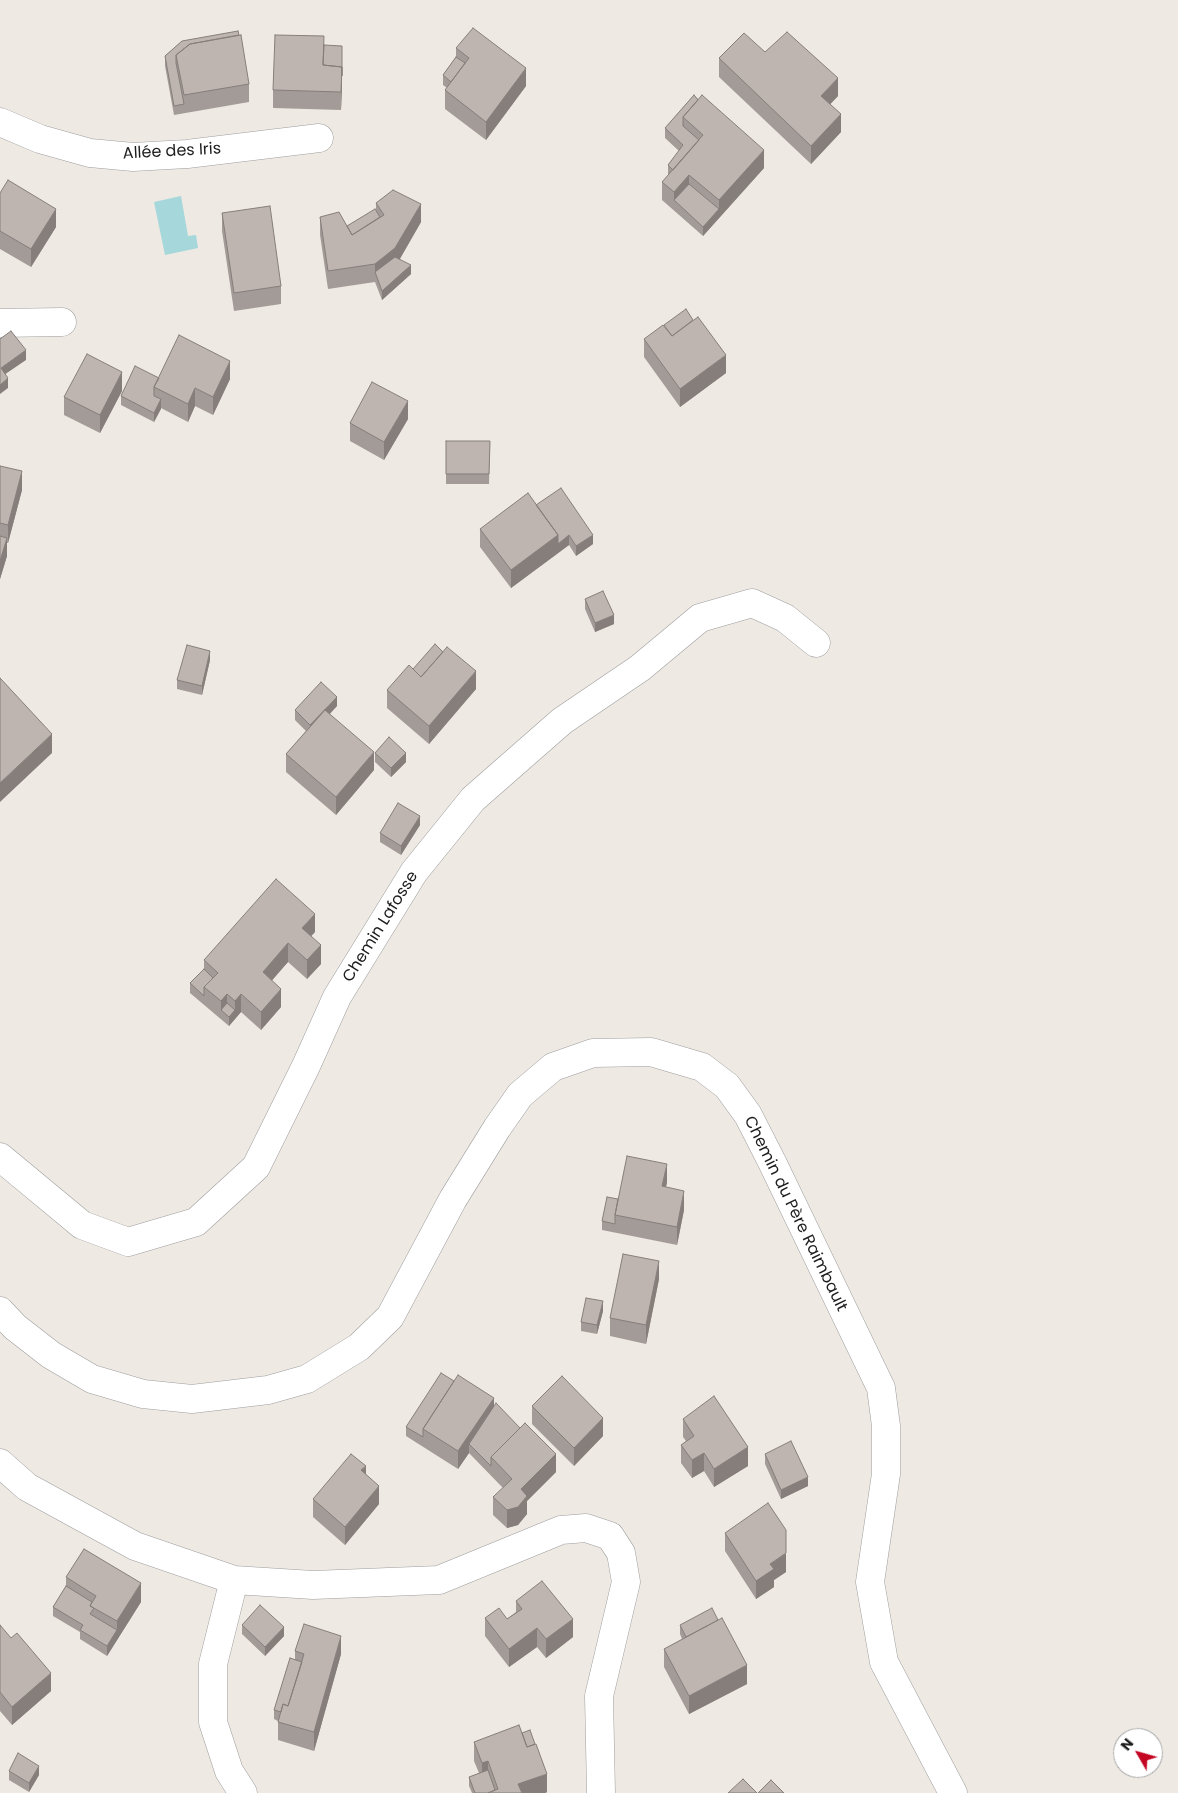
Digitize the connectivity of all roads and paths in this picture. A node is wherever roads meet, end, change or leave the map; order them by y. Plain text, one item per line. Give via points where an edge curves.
1 (0, 122) edge
2 (319, 138) dead end
3 (62, 322) dead end
4 (0, 323) edge
5 (816, 643) dead end
6 (0, 1156) edge
7 (0, 1311) edge
8 (0, 1463) edge
9 (234, 1580) junction
10 (243, 1793) edge
11 (601, 1793) edge
12 (953, 1793) edge

1 - 2 street, Allée des Iris via 40,139 90,153 133,157 187,154
3 - 4 street
5 - 6 street, Chemin Lafosse via 785,618 752,603 700,618 640,668 562,721 473,798 414,872 337,997 256,1167 196,1222 128,1242 82,1226
7 - 12 street, Chemin du Père Raimbault via 52,1355 92,1379 143,1394 192,1399 268,1390 307,1379 359,1347 390,1317 453,1199 497,1128 520,1095 553,1067 593,1054 651,1052 702,1067 727,1086 748,1115 881,1388 886,1426 886,1474 870,1582 884,1662
8 - 9 street via 27,1487 135,1546
9 - 10 street via 213,1664 213,1722 230,1771
9 - 11 street via 313,1585 439,1580 561,1530 586,1528 610,1536 621,1553 626,1582 599,1696

